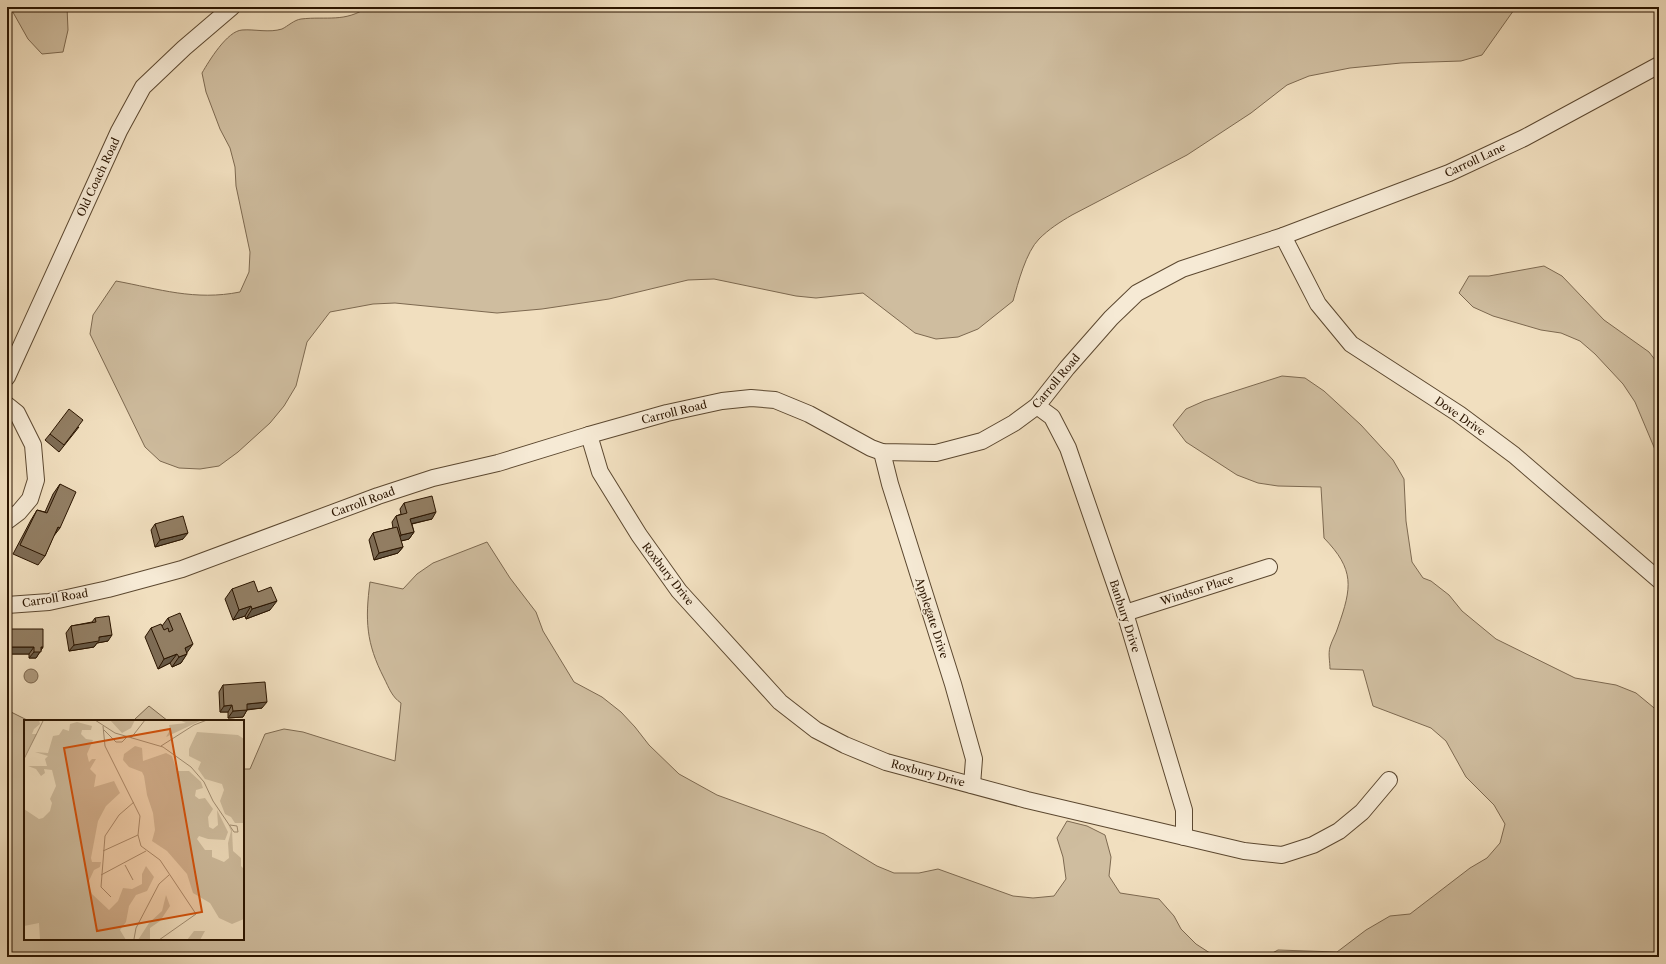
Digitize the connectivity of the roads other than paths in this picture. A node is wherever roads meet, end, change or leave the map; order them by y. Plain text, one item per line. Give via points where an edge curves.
1 (232, 7) edge
2 (1659, 65) edge
3 (1283, 236) junction
4 (11, 359) edge
5 (7, 377) edge
6 (7, 405) edge
7 (1037, 406) junction
8 (589, 435) junction
9 (882, 452) junction
10 (7, 521) edge
11 (1269, 567) dead end
12 (1659, 580) edge
13 (7, 605) edge
14 (1125, 613) junction
15 (1389, 780) dead end
16 (972, 785) junction
17 (1184, 837) junction

1 - 4 street, Old Coach Road via 143,87 116,138
2 - 3 street, Carroll Lane via 1524,138 1449,173
3 - 7 street, Carroll Road via 1182,269 1137,293 1111,318
3 - 12 street, Dove Drive via 1318,304 1350,344 1459,414 1514,455
4 - 5 street, Old Coach Road
6 - 10 street via 17,413 33,445 36,480 30,499
7 - 9 street, Carroll Road via 982,441 936,453
7 - 14 street, Banbury Drive via 1052,417 1068,448
8 - 9 street, Carroll Road via 667,413 722,401 751,398 775,400 809,414
8 - 13 street, Carroll Road via 498,464 433,478 378,496 182,569 49,602
8 - 16 street, Roxbury Drive via 600,472 638,536 679,591 780,702 816,730 844,745 886,762
9 - 16 street, Applegate Drive via 974,759
11 - 14 street, Windsor Place
14 - 17 street, Banbury Drive via 1184,810
15 - 17 street, Roxbury Drive via 1362,812 1339,831 1313,845 1282,855 1244,851
16 - 17 street, Roxbury Drive

